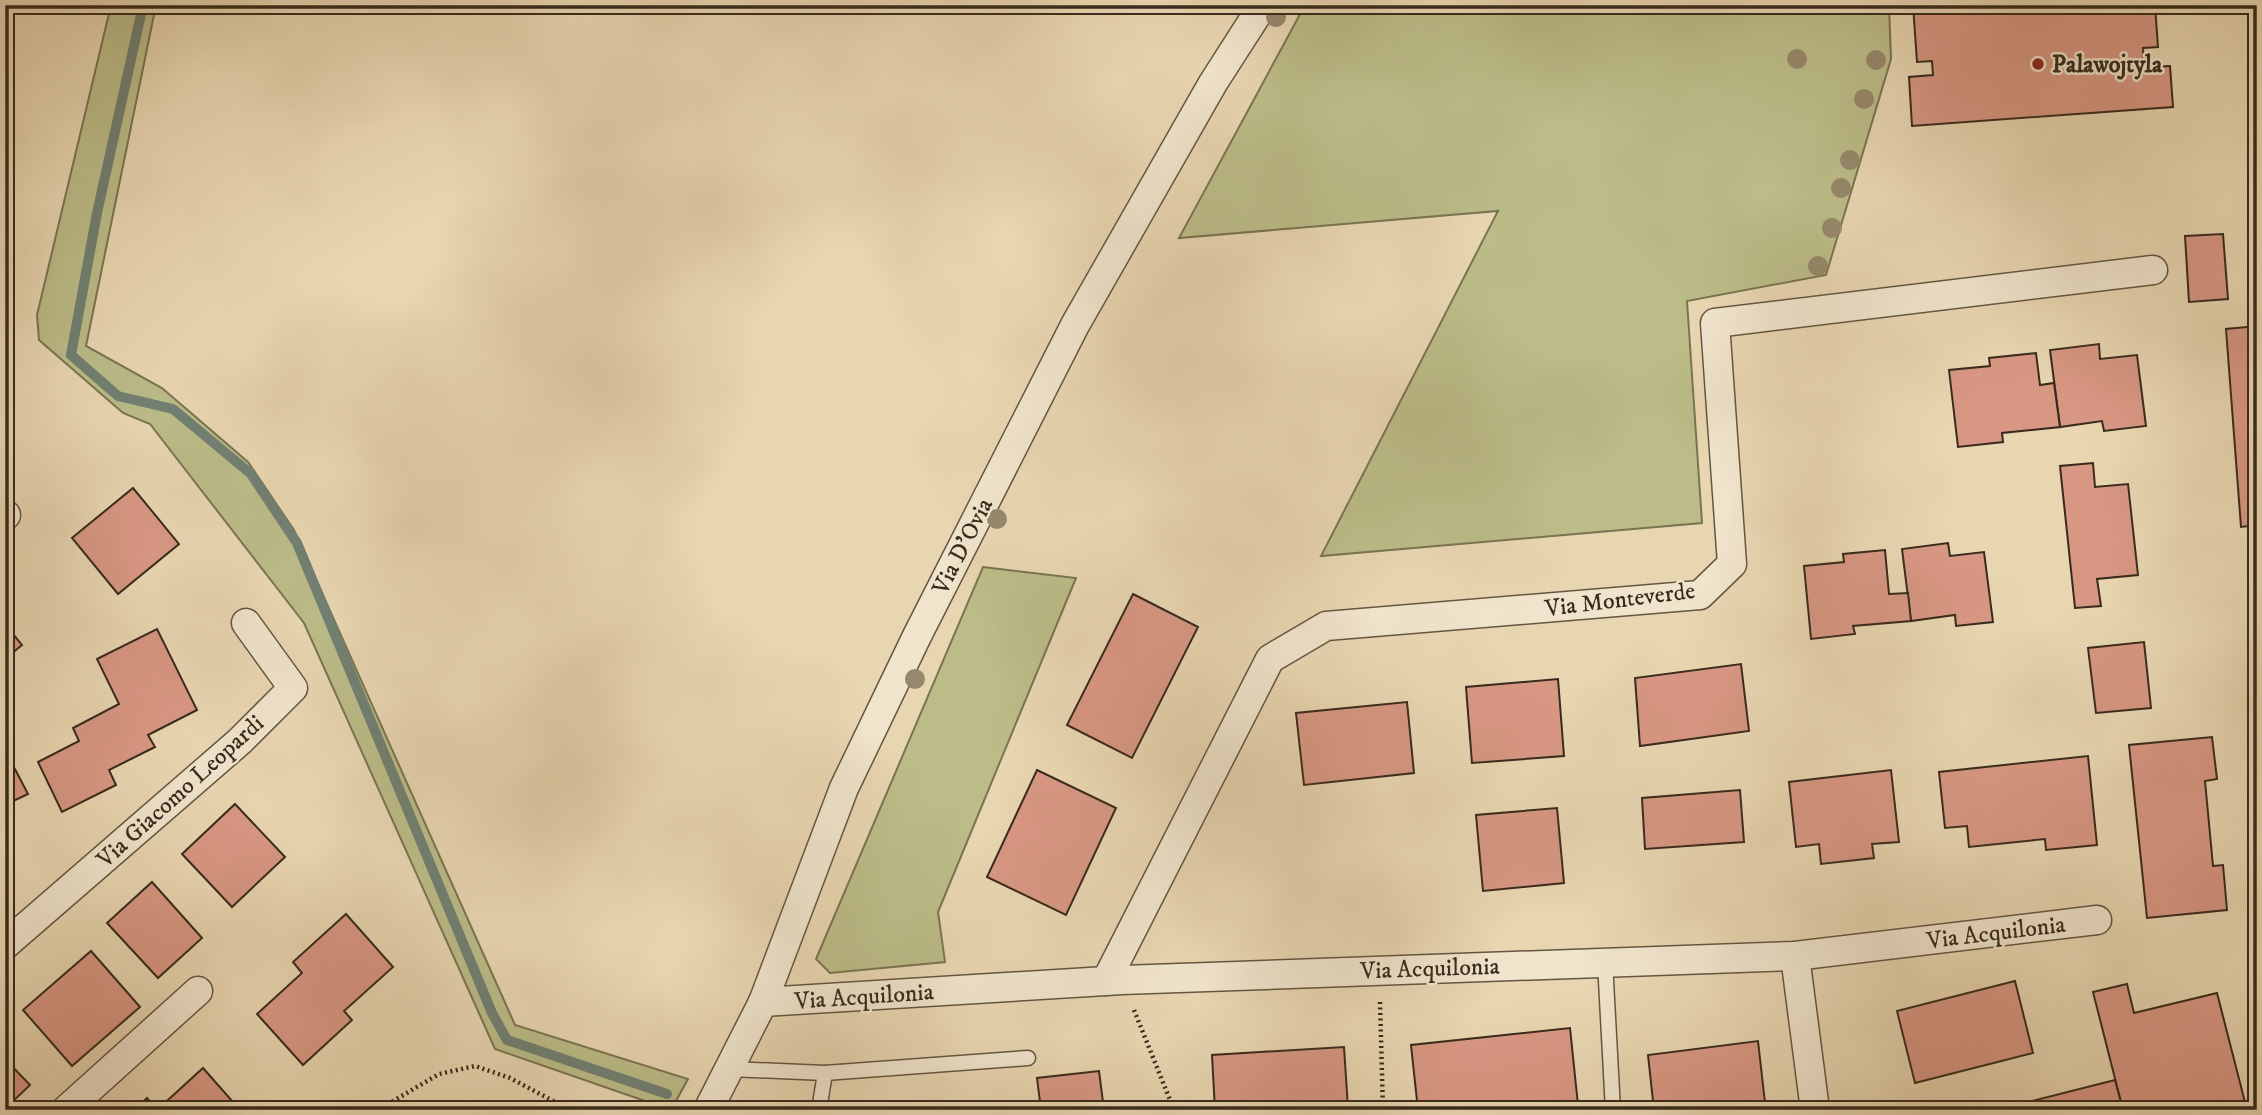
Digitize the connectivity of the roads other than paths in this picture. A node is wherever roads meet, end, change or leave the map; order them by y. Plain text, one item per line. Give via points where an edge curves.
1 (1262, 5) edge
2 (2153, 270) dead end
3 (246, 623) dead end
4 (2097, 920) dead end
5 (5, 945) edge
6 (1794, 956) junction
7 (1605, 962) junction
8 (1114, 981) junction
9 (198, 991) dead end
10 (763, 1002) junction
11 (1028, 1058) dead end
12 (730, 1069) junction
13 (825, 1073) junction
14 (66, 1110) edge
15 (708, 1110) edge
16 (819, 1110) edge
17 (1613, 1110) edge
18 (1815, 1110) edge

1 - 10 street, Via D'Ovia via 1074,325 917,636 844,788
2 - 8 street, Via Monteverde via 1715,323 1732,564 1700,595 1326,626 1270,659
3 - 5 street, Via Giacomo Leopardi via 293,688 240,741
4 - 6 street, Via Acquilonia
6 - 7 street, Via Acquilonia
6 - 18 street
7 - 8 street, Via Acquilonia
7 - 17 lane
8 - 10 street, Via Acquilonia
9 - 14 street
10 - 12 street, Via D'Ovia
11 - 13 lane
12 - 13 lane
12 - 15 street, Via D'Ovia
13 - 16 lane

